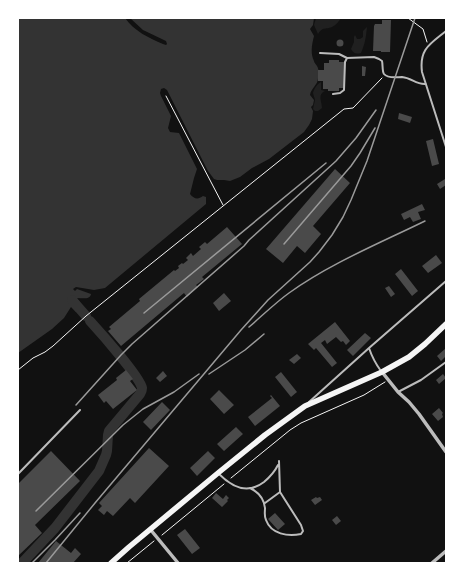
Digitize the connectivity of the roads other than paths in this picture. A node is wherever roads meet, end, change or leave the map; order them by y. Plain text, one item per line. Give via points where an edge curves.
1 (446, 31) edge
2 (320, 53) dead end
3 (347, 58) junction
4 (426, 84) junction
5 (333, 94) dead end
6 (446, 147) edge
7 (446, 281) edge
8 (446, 324) edge
9 (369, 348) junction
10 (446, 362) edge
11 (382, 372) junction
12 (398, 392) junction
13 (305, 406) junction
14 (80, 410) dead end
15 (446, 452) edge
16 (280, 457) dead end
17 (278, 461) junction
18 (218, 473) junction
19 (18, 474) edge
20 (250, 488) junction
21 (280, 492) junction
22 (264, 503) junction
23 (150, 529) junction
24 (446, 551) edge
25 (111, 563) edge
26 (178, 563) edge
27 (432, 563) edge

1 - 4 lane via 428,46 422,57 422,72
2 - 3 lane via 339,54
3 - 4 lane via 379,58 383,63 384,74 389,77 406,78 419,84
3 - 5 lane via 344,90
4 - 6 lane
7 - 9 lane
8 - 11 main road via 409,357
9 - 11 lane
9 - 13 lane
10 - 12 lane via 421,380
11 - 12 street
11 - 13 main road
12 - 15 street via 419,414
13 - 18 main road
14 - 19 lane
16 - 17 lane
17 - 20 lane via 269,478
17 - 21 lane
18 - 20 lane via 240,488
18 - 23 main road
20 - 22 lane via 259,494
21 - 22 lane
21 - 22 lane via 301,525 301,534 282,534 274,531 266,520
23 - 25 main road
23 - 26 street
24 - 27 street

